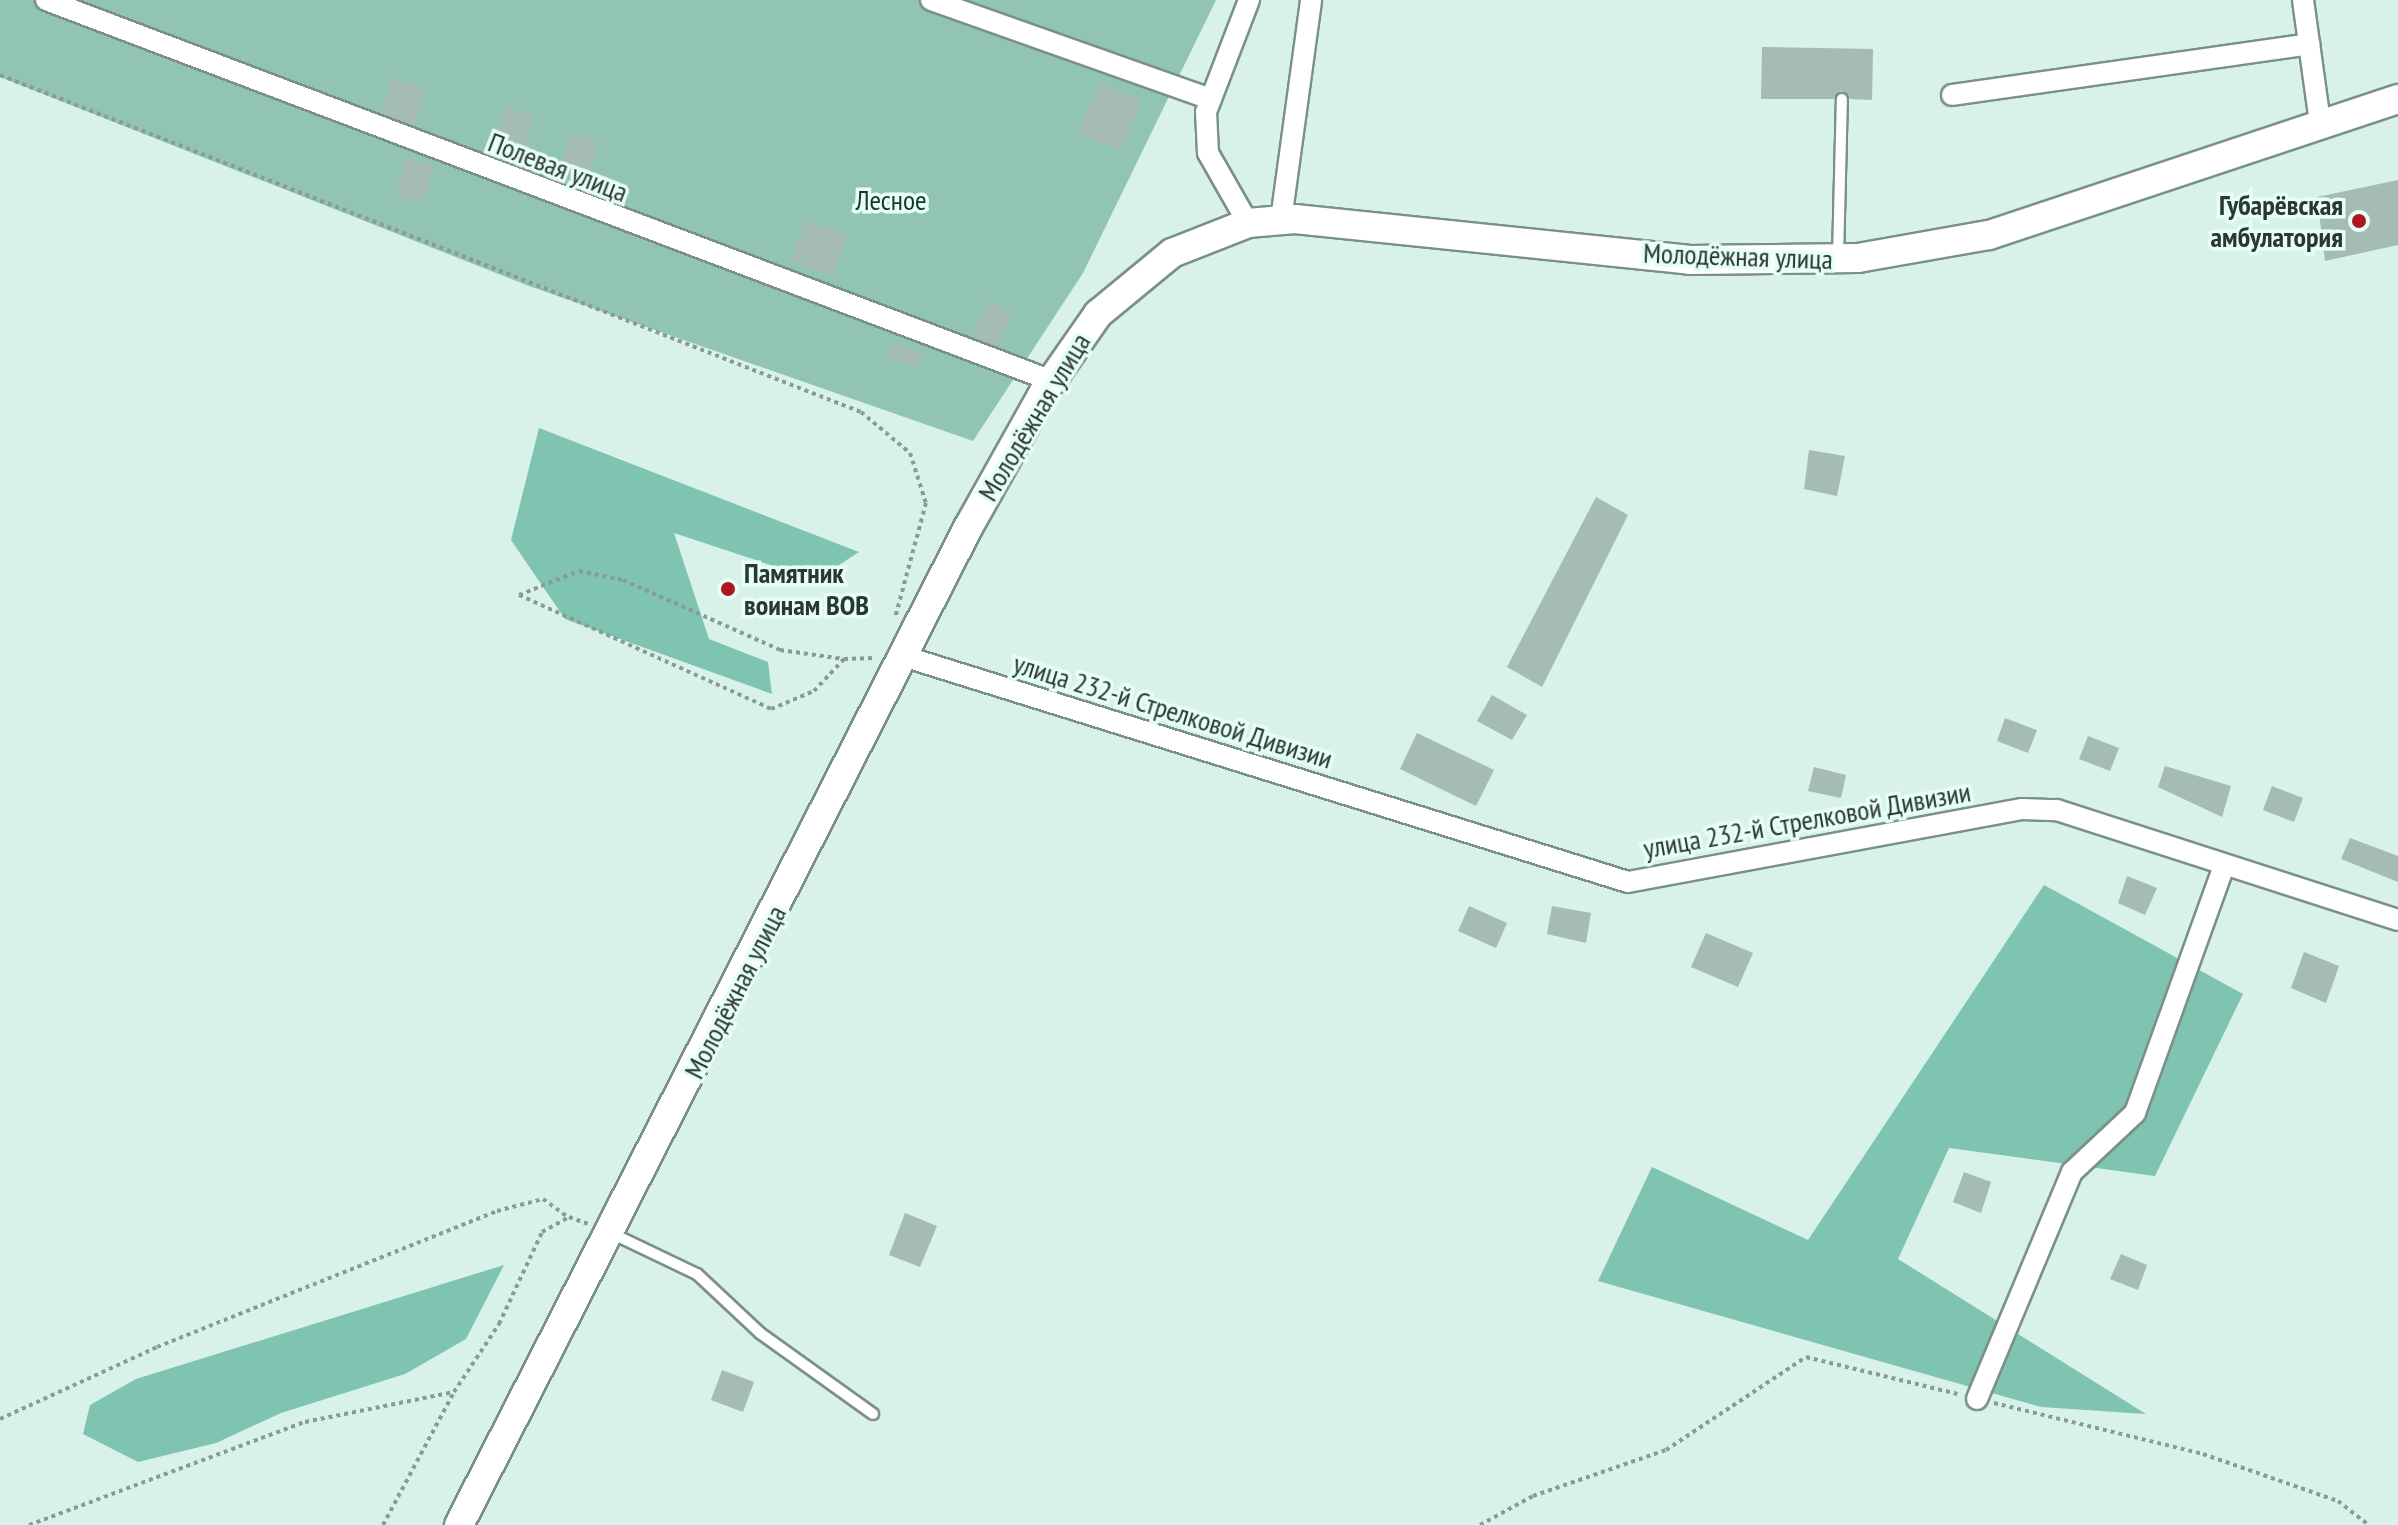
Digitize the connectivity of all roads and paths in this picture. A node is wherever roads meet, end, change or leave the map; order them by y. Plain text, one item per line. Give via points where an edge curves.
1 (46, 0) edge
2 (931, 0) edge
3 (1249, 0) edge
4 (1311, 0) edge
5 (2303, 0) edge
6 (2309, 44) junction
7 (0, 75) edge
8 (1952, 95) dead end
9 (1211, 99) junction
10 (1842, 99) dead end
11 (2398, 99) edge
12 (2320, 123) junction
13 (1281, 220) junction
14 (1248, 223) junction
15 (1838, 260) junction
16 (1052, 381) junction
17 (906, 657) junction
18 (844, 659) junction
19 (2224, 866) junction
20 (2398, 920) edge
21 (569, 1217) junction
22 (609, 1232) junction
23 (454, 1392) junction
24 (1977, 1399) junction
25 (873, 1414) dead end
26 (0, 1419) edge
27 (29, 1525) edge
28 (383, 1525) edge
29 (459, 1525) edge
30 (1480, 1525) edge
31 (2369, 1525) edge

1 - 16 street, Полевая улица
2 - 9 street
3 - 9 street
4 - 13 street
5 - 6 street
6 - 8 street
6 - 12 street
7 - 17 path via 861,412 910,453 926,503 896,611
9 - 14 street via 1208,153
10 - 15 lane
11 - 12 main road, Молодёжная улица
12 - 15 main road, Молодёжная улица via 1989,235
13 - 14 main road, Молодёжная улица
13 - 15 main road, Молодёжная улица via 1514,237 1690,260
14 - 16 main road, Молодёжная улица via 1172,253 1098,314
16 - 17 main road, Молодёжная улица via 969,526
17 - 18 path
17 - 19 street, улица 232-й Стрелковой Дивизии via 1628,882 2022,809 2057,810
17 - 22 main road, Молодёжная улица
18 - 18 path via 814,691 771,709 519,595 579,571 623,580 780,650
19 - 20 street, улица 232-й Стрелковой Дивизии
19 - 24 street via 2135,1113 2072,1172
21 - 22 path
21 - 23 path via 542,1232 499,1324
21 - 26 path via 543,1199 497,1211 157,1347
22 - 25 lane via 697,1274 760,1333
22 - 29 main road, Молодёжная улица
23 - 27 path via 305,1422
23 - 28 path
24 - 30 path via 1806,1357 1666,1450 1533,1496
24 - 31 path via 2203,1454 2338,1501

